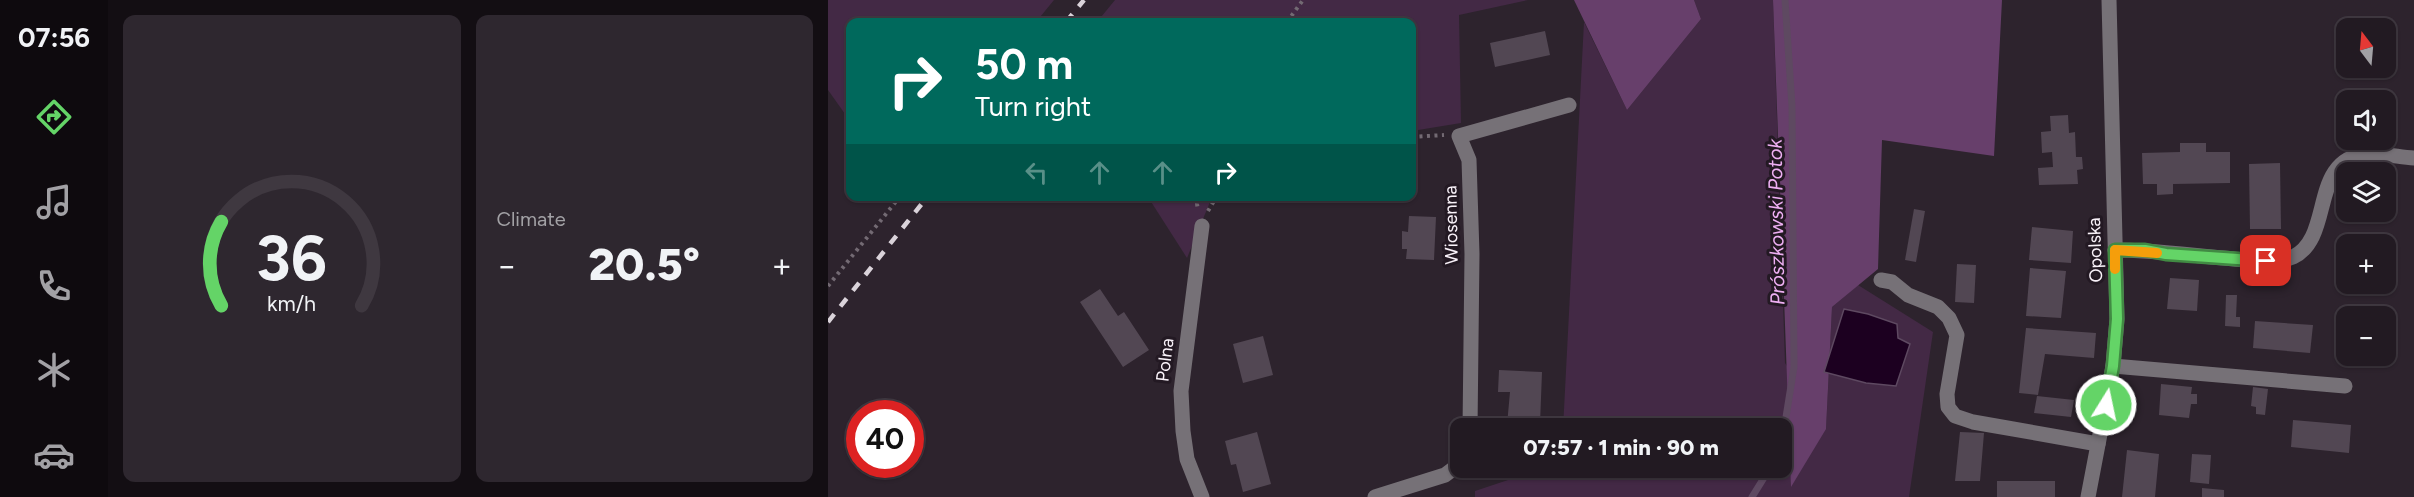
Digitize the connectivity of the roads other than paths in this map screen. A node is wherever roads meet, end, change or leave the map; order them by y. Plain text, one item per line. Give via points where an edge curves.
1 (2109, 0) edge
2 (1569, 105) dead end
3 (2414, 158) edge
4 (1202, 226) dead end
5 (2115, 250) junction
6 (1881, 280) dead end
7 (2113, 366) junction
8 (2345, 386) dead end
9 (1470, 418) edge
10 (2098, 444) junction
11 (1450, 471) edge
12 (1202, 497) edge
13 (1375, 497) edge
14 (2088, 497) edge

1 - 5 street, Opolska
2 - 9 street, Wiosenna via 1459,136 1469,160
3 - 5 street via 2369,154 2341,164 2332,174 2314,231 2304,249 2292,257 2266,261
4 - 12 street, Polna via 1181,391 1187,459
5 - 7 street, Opolska via 2117,319
6 - 10 street via 1938,307 1949,318 1957,335 1947,394 1948,406 1956,416
7 - 8 street
7 - 10 street, Opolska
10 - 14 street, Opolska
11 - 13 street

